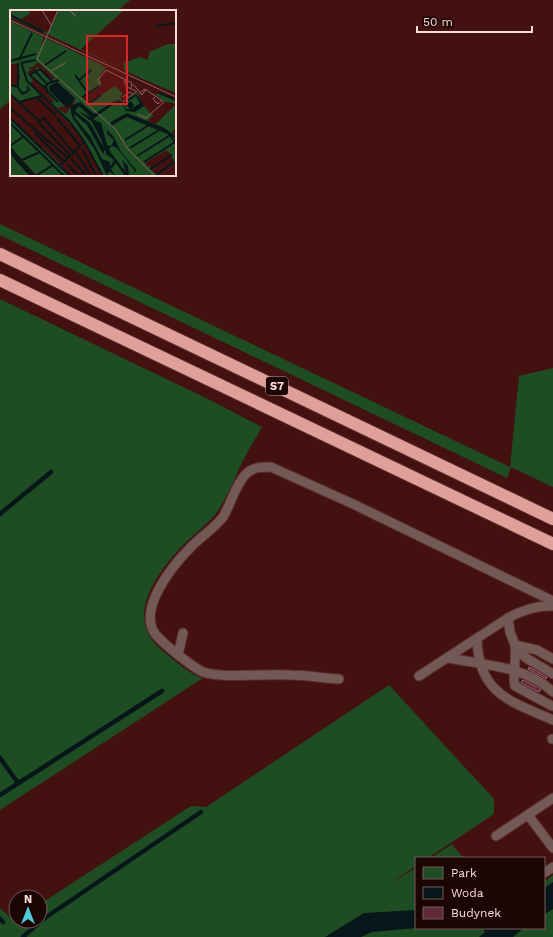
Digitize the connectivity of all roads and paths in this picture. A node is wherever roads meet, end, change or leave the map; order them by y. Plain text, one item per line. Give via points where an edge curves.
1 (0, 254) edge
2 (0, 280) edge
3 (553, 519) edge
4 (553, 544) edge
5 (553, 601) edge
6 (553, 606) edge
7 (508, 618) junction
8 (182, 633) dead end
9 (477, 638) junction
10 (515, 645) junction
11 (178, 655) junction
12 (449, 658) junction
13 (553, 659) edge
14 (480, 664) junction
15 (515, 671) junction
16 (553, 674) edge
17 (419, 676) dead end
18 (339, 679) dead end
19 (553, 692) edge
20 (553, 706) edge
21 (553, 720) edge
22 (553, 798) edge
23 (528, 815) junction
24 (496, 836) dead end
25 (553, 848) edge

1 - 3 highway, S7
2 - 4 highway, S7
5 - 11 lane via 353,504 271,467 258,466 246,474 222,517 190,547 174,567 151,606 153,632
6 - 7 lane via 545,605 520,611
7 - 9 lane
7 - 10 lane
8 - 11 lane
9 - 12 lane
9 - 14 lane
10 - 13 lane via 536,650
10 - 15 lane
10 - 16 lane via 526,658
11 - 18 lane via 202,672 291,674
12 - 14 lane
12 - 17 lane
14 - 15 lane
14 - 21 lane via 486,678 498,694
15 - 19 lane via 544,683
15 - 20 lane via 515,686
22 - 23 lane
23 - 24 lane
23 - 25 lane

